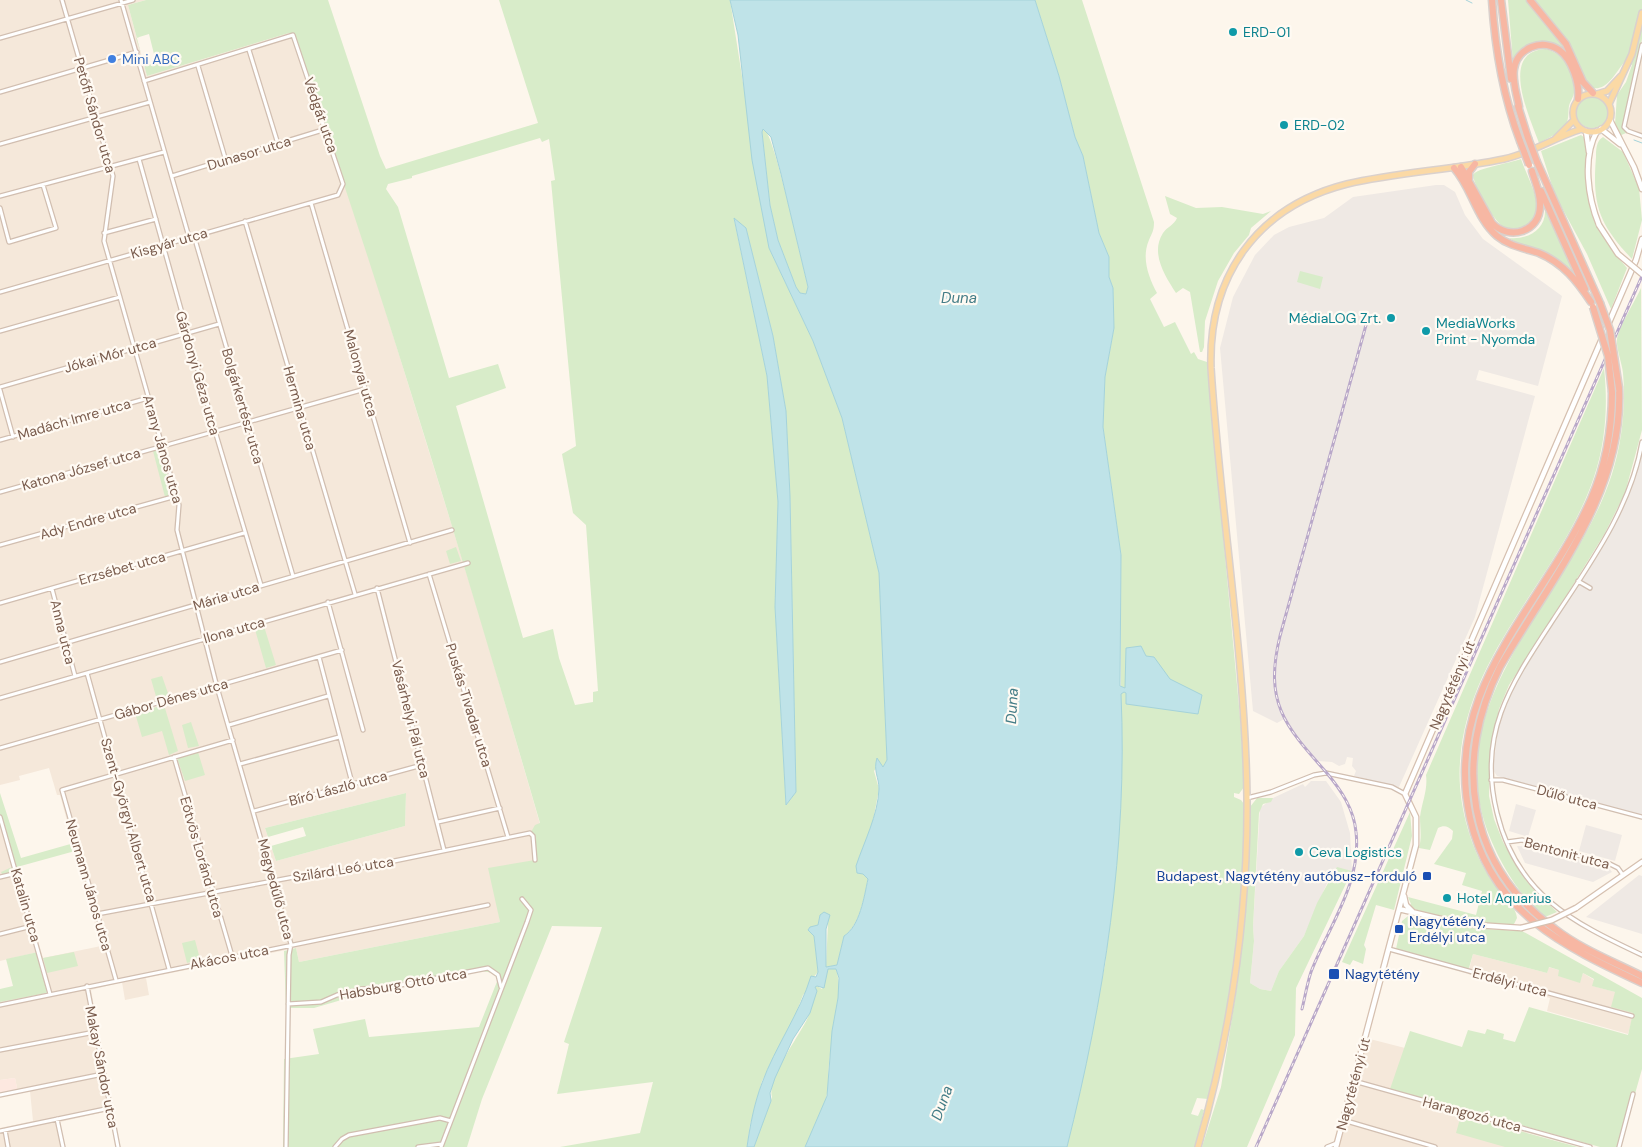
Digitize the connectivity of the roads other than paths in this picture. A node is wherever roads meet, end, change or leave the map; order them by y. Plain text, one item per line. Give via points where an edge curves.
1 (62, 0) edge
2 (133, 0) edge
3 (1492, 0) edge
4 (1502, 0) edge
5 (1530, 0) edge
6 (122, 2) edge
7 (1642, 14) edge
8 (67, 19) junction
9 (1640, 30) edge
10 (0, 38) edge
11 (1642, 45) edge
12 (249, 50) junction
13 (137, 52) junction
14 (198, 66) junction
15 (82, 68) junction
16 (1626, 68) junction
17 (1636, 69) junction
18 (1642, 70) edge
19 (144, 80) junction
20 (0, 92) edge
21 (1595, 93) junction
22 (1578, 99) junction
23 (150, 102) junction
24 (1609, 104) junction
25 (1519, 107) junction
26 (95, 116) junction
27 (1574, 120) junction
28 (1610, 120) junction
29 (326, 129) junction
30 (1584, 130) junction
31 (1599, 130) junction
32 (1642, 136) edge
33 (1551, 142) junction
34 (0, 144) edge
35 (278, 144) junction
36 (1623, 147) junction
37 (164, 152) junction
38 (1590, 158) junction
39 (139, 159) junction
40 (226, 161) junction
41 (1475, 164) junction
42 (111, 167) junction
43 (1457, 167) junction
44 (1531, 168) junction
45 (171, 176) junction
46 (1469, 180) junction
47 (44, 185) junction
48 (1642, 189) edge
49 (338, 195) joint
50 (0, 196) edge
51 (311, 203) junction
52 (0, 208) edge
53 (156, 219) junction
54 (245, 221) junction
55 (104, 234) junction
56 (194, 236) junction
57 (189, 237) junction
58 (1642, 239) edge
59 (162, 244) junction
60 (109, 260) junction
61 (1642, 274) edge
62 (0, 292) edge
63 (120, 297) junction
64 (1592, 305) junction
65 (219, 324) junction
66 (0, 331) edge
67 (187, 334) junction
68 (134, 349) junction
69 (0, 388) edge
70 (365, 389) junction
71 (148, 398) junction
72 (300, 407) junction
73 (248, 422) junction
74 (215, 431) junction
75 (13, 437) junction
76 (0, 440) edge
77 (1642, 442) edge
78 (162, 446) junction
79 (0, 492) edge
80 (176, 496) junction
81 (452, 530) dead end
82 (244, 533) junction
83 (410, 543) junction
84 (0, 546) edge
85 (183, 550) junction
86 (345, 561) junction
87 (468, 564) dead end
88 (429, 574) junction
89 (293, 576) junction
90 (1578, 581) junction
91 (261, 585) junction
92 (52, 588) junction
93 (377, 588) junction
94 (1590, 588) dead end
95 (355, 594) junction
96 (328, 602) junction
97 (0, 603) edge
98 (198, 605) junction
99 (206, 638) junction
100 (65, 643) junction
101 (342, 650) junction
102 (318, 657) junction
103 (0, 662) edge
104 (87, 673) junction
105 (74, 676) junction
106 (217, 687) junction
107 (328, 696) junction
108 (0, 698) edge
109 (101, 719) junction
110 (229, 725) junction
111 (363, 730) dead end
112 (339, 737) junction
113 (233, 740) junction
114 (0, 748) edge
115 (174, 757) junction
116 (240, 764) junction
117 (422, 765) junction
118 (116, 773) junction
119 (1491, 780) junction
120 (352, 783) junction
121 (1404, 794) junction
122 (1247, 798) junction
123 (500, 808) junction
124 (254, 811) junction
125 (0, 817) edge
126 (1642, 817) edge
127 (438, 822) junction
128 (508, 837) junction
129 (1507, 842) junction
130 (444, 850) junction
131 (535, 860) dead end
132 (1642, 862) edge
133 (17, 873) junction
134 (1623, 874) junction
135 (0, 877) edge
136 (274, 880) junction
137 (212, 892) junction
138 (1403, 894) junction
139 (522, 899) dead end
140 (152, 902) junction
141 (488, 905) dead end
142 (1399, 910) junction
143 (1414, 913) junction
144 (97, 914) junction
145 (1395, 925) junction
146 (32, 926) junction
147 (0, 934) edge
148 (292, 944) junction
149 (1389, 949) junction
150 (1642, 955) edge
151 (232, 956) junction
152 (169, 969) junction
153 (1642, 976) edge
154 (116, 980) junction
155 (1642, 983) edge
156 (87, 986) junction
157 (500, 993) junction
158 (50, 994) junction
159 (288, 1004) junction
160 (0, 1005) edge
161 (1632, 1016) dead end
162 (95, 1032) junction
163 (0, 1050) edge
164 (103, 1074) junction
165 (1354, 1081) junction
166 (1633, 1094) dead end
167 (0, 1095) edge
168 (110, 1108) junction
169 (58, 1119) junction
170 (1344, 1120) junction
171 (452, 1121) junction
172 (5, 1130) junction
173 (0, 1131) edge
174 (442, 1145) edge
175 (1337, 1145) edge
176 (8, 1147) edge
177 (63, 1147) edge
178 (118, 1147) edge
179 (286, 1147) edge
180 (335, 1147) edge
181 (418, 1147) edge
182 (1198, 1147) edge
183 (1327, 1147) edge
184 (1435, 1147) edge
185 (1590, 1147) edge
186 (1618, 1147) edge

1 - 8 street, Petőfi Sándor utca
2 - 6 street
3 - 44 highway, bridge via 1503,84
4 - 25 highway via 1508,63
5 - 21 highway via 1566,44 1583,82
6 - 8 street
6 - 13 street
7 - 9 main road
8 - 10 street
8 - 15 street, Petőfi Sándor utca
9 - 16 main road
11 - 17 street
12 - 14 street
12 - 29 street, Védgát utca via 293,35
12 - 35 street
13 - 15 street
13 - 19 street
14 - 19 street
14 - 40 street
15 - 20 street
15 - 26 street, Petőfi Sándor utca
16 - 21 main road via 1608,91
16 - 24 main road
17 - 18 street
17 - 32 street via 1624,128
19 - 23 street
21 - 22 main road
21 - 24 main road
22 - 25 highway via 1578,86 1567,58 1555,48 1537,45 1523,52 1515,64
22 - 27 main road via 1573,109
23 - 26 street
23 - 37 street
24 - 28 main road
25 - 153 highway, bridge via 1537,162 1610,330 1620,388 1616,440 1602,489 1494,679 1478,722 1472,771 1476,805 1489,848 1503,875 1522,900 1564,936
26 - 34 street
26 - 42 street, Petőfi Sándor utca
27 - 30 main road
27 - 33 main road
28 - 31 main road
28 - 36 main road
29 - 35 street, Dunasor utca
29 - 49 street, Védgát utca via 343,184
30 - 31 main road
30 - 33 main road
30 - 38 main road
31 - 36 main road
31 - 38 main road
33 - 41 main road via 1517,156
35 - 40 street, Dunasor utca
36 - 48 main road
37 - 39 street
37 - 45 street
38 - 61 main road, bridge via 1590,193 1599,225 1618,254
39 - 42 street
39 - 53 street, Gárdonyi Géza utca
40 - 45 street, Dunasor utca
41 - 43 main road
41 - 46 highway via 1469,172
42 - 47 street
42 - 55 street, Petőfi Sándor utca via 113,182
43 - 46 highway
43 - 64 highway via 1494,234 1510,244 1557,262 1572,275
43 - 122 main road via 1347,184 1311,196 1289,208 1255,237 1239,256 1216,306 1210,334 1211,380 1239,667
44 - 46 highway via 1540,213 1531,227 1516,233 1494,225
44 - 64 highway
45 - 57 street
47 - 50 street
47 - 52 street via 56,228 9,242
49 - 51 street, Kisgyár utca
51 - 54 street, Kisgyár utca
51 - 70 street, Malonyai utca
53 - 55 street
53 - 59 street, Gárdonyi Géza utca
54 - 56 street, Kisgyár utca
54 - 72 street, Hermina utca
55 - 60 street, Petőfi Sándor utca
56 - 57 street, Kisgyár utca
56 - 65 street, Bolgárkertész utca
57 - 59 street, Kisgyár utca
58 - 121 main road, Nagytétényi út via 1636,260
59 - 60 street, Kisgyár utca
59 - 67 street, Gárdonyi Géza utca
60 - 62 street, Kisgyár utca
60 - 63 street, Arany János utca
63 - 66 street
63 - 68 street, Arany János utca
64 - 155 highway, bridge via 1608,356 1612,392 1607,448 1591,499 1502,650 1477,699 1466,746 1466,786 1472,825 1482,852 1496,880 1517,907 1560,942
65 - 67 street, Jókai Mór utca
65 - 73 street, Bolgárkertész utca
67 - 68 street, Jókai Mór utca
67 - 74 street, Gárdonyi Géza utca
68 - 69 street, Jókai Mór utca
68 - 71 street, Arany János utca
69 - 75 street
70 - 72 street, Katona József utca
70 - 83 street, Malonyai utca
71 - 75 street, Madách Imre utca
71 - 78 street, Arany János utca
72 - 73 street, Katona József utca
72 - 86 street, Hermina utca
73 - 74 street, Katona József utca
73 - 89 street, Bolgárkertész utca
74 - 78 street, Katona József utca
74 - 82 street, Gárdonyi Géza utca
75 - 76 street, Madách Imre utca
77 - 90 street via 1621,509
78 - 79 street, Katona József utca
78 - 80 street, Arany János utca
80 - 84 street, Ady Endre utca
80 - 85 street, Arany János utca
81 - 83 street, Mária utca
82 - 85 street, Erzsébet utca
82 - 91 street, Gárdonyi Géza utca
83 - 86 street, Mária utca
85 - 92 street, Erzsébet utca
85 - 98 street, Arany János utca
86 - 89 street, Mária utca
86 - 95 street, Hermina utca
87 - 88 street, Ilona utca
88 - 93 street, Ilona utca
88 - 123 street, Puskás Tivadar utca
89 - 91 street, Mária utca
90 - 94 street
90 - 119 street via 1510,688 1496,728
91 - 98 street, Mária utca
92 - 97 street, Erzsébet utca
92 - 100 street, Anna utca
93 - 95 street, Ilona utca
93 - 117 street, Vásárhelyi Pál utca
95 - 96 street, Ilona utca
96 - 99 street, Ilona utca
96 - 101 street
98 - 99 street, Arany János utca
98 - 100 street, Mária utca
99 - 104 street, Ilona utca
99 - 106 street, Megyedűlő utca
100 - 103 street, Mária utca
100 - 105 street, Anna utca
101 - 102 street, Gábor Dénes utca
101 - 111 street
102 - 106 street, Gábor Dénes utca
102 - 107 street
104 - 105 street, Ilona utca
104 - 109 street, Szent-Györgyi Albert utca
105 - 108 street, Ilona utca
106 - 109 street, Gábor Dénes utca
106 - 110 street, Megyedűlő utca
107 - 110 street
107 - 112 street
109 - 114 street, Gábor Dénes utca
109 - 118 street, Szent-Györgyi Albert utca
110 - 113 street, Megyedűlő utca
112 - 116 street
112 - 120 street
113 - 115 street
113 - 116 street, Megyedűlő utca
115 - 118 street
115 - 137 street, Eötvös Loránd utca
116 - 124 street, Megyedűlő utca
117 - 120 street, Bíró László utca
117 - 127 street, Vásárhelyi Pál utca
118 - 140 street, Szent-Györgyi Albert utca
118 - 144 street, Neumann János utca via 62,790
119 - 126 street, Dűlő utca via 1503,780
119 - 129 street via 1499,822
120 - 124 street, Bíró László utca
121 - 122 street via 1392,787 1326,773
121 - 138 main road, Nagytétényi út via 1412,806 1418,827
122 - 182 main road via 1245,887 1236,975 1219,1065
123 - 127 street
123 - 128 street, Puskás Tivadar utca
124 - 136 street, Megyedűlő utca
125 - 133 street, Katalin utca
127 - 130 street, Vásárhelyi Pál utca
128 - 130 street, Szilárd Leó utca
128 - 131 street, Szilárd Leó utca via 530,833
129 - 134 street, Bentonit utca via 1522,840 1610,864
129 - 150 street via 1530,882 1560,912 1585,928
130 - 136 street, Szilárd Leó utca via 332,874
132 - 134 main road
133 - 135 street
133 - 146 street, Katalin utca
134 - 143 main road, bridge via 1576,908 1552,920 1521,928 1462,924
136 - 137 street, Szilárd Leó utca
136 - 148 street, Megyedűlő utca
137 - 140 street, Szilárd Leó utca
137 - 151 street, Eötvös Loránd utca
138 - 142 main road, Nagytétényi út
138 - 143 main road via 1406,905
139 - 157 street via 531,910
140 - 144 street, Szilárd Leó utca
140 - 152 street, Szent-Györgyi Albert utca
141 - 148 street, Akácos utca
142 - 143 main road
142 - 145 main road, Nagytétényi út
143 - 145 main road via 1404,915
144 - 154 street, Neumann János utca
145 - 149 main road, Nagytétényi út
146 - 147 street
146 - 158 street, Katalin utca
148 - 151 street, Akácos utca
148 - 159 street, Megyedűlő utca
149 - 161 street, Erdélyi utca
149 - 165 main road, Nagytétényi út
151 - 152 street, Akácos utca
152 - 154 street, Akácos utca
154 - 156 street, Akácos utca
156 - 158 street, Akácos utca
156 - 162 street, Makay Sándor utca
157 - 159 street, Habsburg Ottó utca via 500,978 488,968 337,995 321,1002
157 - 171 street
158 - 160 street, Akácos utca
159 - 179 street, Megyedűlő utca
162 - 163 street
162 - 164 street, Makay Sándor utca
164 - 167 street
164 - 168 street, Makay Sándor utca
165 - 170 main road, Nagytétényi út
165 - 185 street, Harangozó utca
166 - 186 street
168 - 169 street
168 - 178 street, Makay Sándor utca
169 - 172 street
169 - 177 street
170 - 175 main road, Nagytétényi út
170 - 184 street
171 - 174 street
171 - 180 street via 440,1118 349,1135
172 - 173 street
172 - 176 street
174 - 181 street
175 - 183 street

